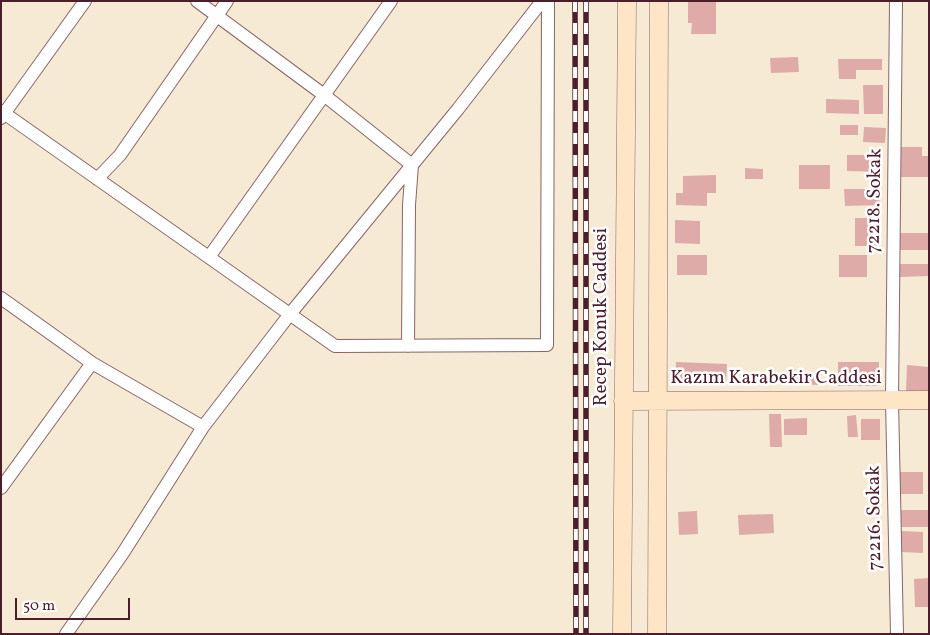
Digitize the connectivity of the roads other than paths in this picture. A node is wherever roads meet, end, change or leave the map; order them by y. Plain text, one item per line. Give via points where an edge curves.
1 (85, 1) edge
2 (197, 1) edge
3 (227, 1) edge
4 (391, 1) edge
5 (542, 1) edge
6 (548, 1) edge
7 (626, 1) edge
8 (659, 1) edge
9 (896, 1) edge
10 (217, 16) junction
11 (324, 96) junction
12 (2, 114) edge
13 (412, 165) junction
14 (97, 179) junction
15 (208, 257) junction
16 (1, 298) edge
17 (290, 314) junction
18 (408, 346) junction
19 (92, 363) junction
20 (929, 400) edge
21 (623, 401) junction
22 (658, 401) junction
23 (892, 401) junction
24 (203, 428) junction
25 (1, 488) edge
26 (66, 634) edge
27 (622, 634) edge
28 (657, 634) edge
29 (897, 634) edge

1 - 12 street
2 - 10 street
3 - 10 street
4 - 11 street
5 - 13 street
6 - 18 street via 547,345
7 - 21 main road, Recep Konuk Caddesi
8 - 22 main road
9 - 23 street, 72218. Sokak
10 - 11 street
10 - 14 street via 120,156
11 - 13 street
11 - 15 street
12 - 14 street
13 - 17 street
13 - 18 street
14 - 15 street
15 - 17 street
16 - 19 street
17 - 18 street via 335,346
17 - 24 street
19 - 24 street
19 - 25 street
20 - 23 main road, Kazım Karabekir Caddesi
21 - 22 main road, Kazım Karabekir Caddesi
21 - 27 main road, Recep Konuk Caddesi
22 - 23 main road, Kazım Karabekir Caddesi
22 - 28 main road
23 - 29 street, 72216. Sokak
24 - 26 street via 123,553

